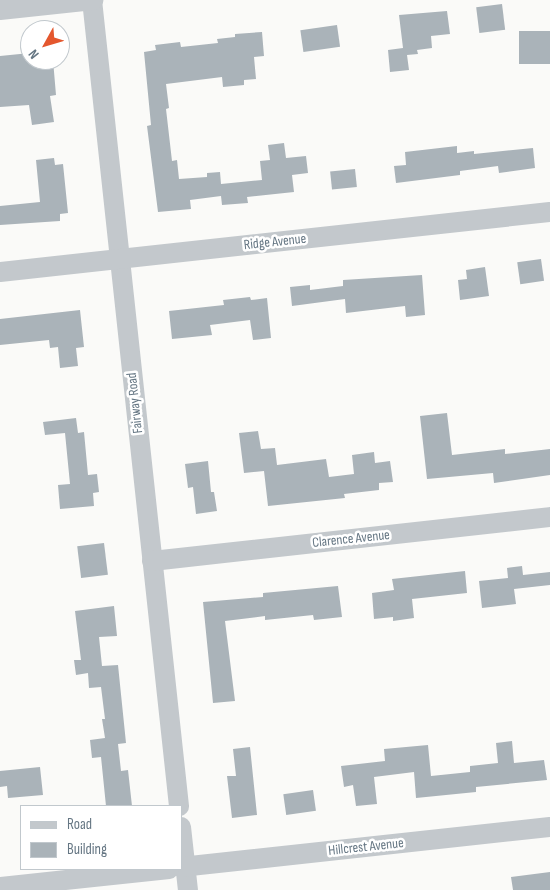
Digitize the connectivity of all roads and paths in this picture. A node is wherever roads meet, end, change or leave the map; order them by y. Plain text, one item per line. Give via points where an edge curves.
1 (92, 0) edge
2 (0, 10) edge
3 (550, 212) edge
4 (120, 260) junction
5 (0, 272) edge
6 (550, 517) edge
7 (152, 560) junction
8 (179, 805) edge
9 (550, 827) edge
10 (182, 868) edge
11 (160, 870) edge
12 (180, 870) edge
13 (0, 887) edge
14 (188, 890) edge

1 - 2 street
1 - 4 street, Fairway Road
3 - 4 street, Ridge Avenue
4 - 5 street, Ridge Avenue
4 - 7 street, Fairway Road
6 - 7 street, Clarence Avenue
7 - 8 street, Fairway Road
9 - 10 street, Hillcrest Avenue
11 - 13 street, Hillcrest Avenue
12 - 14 street

